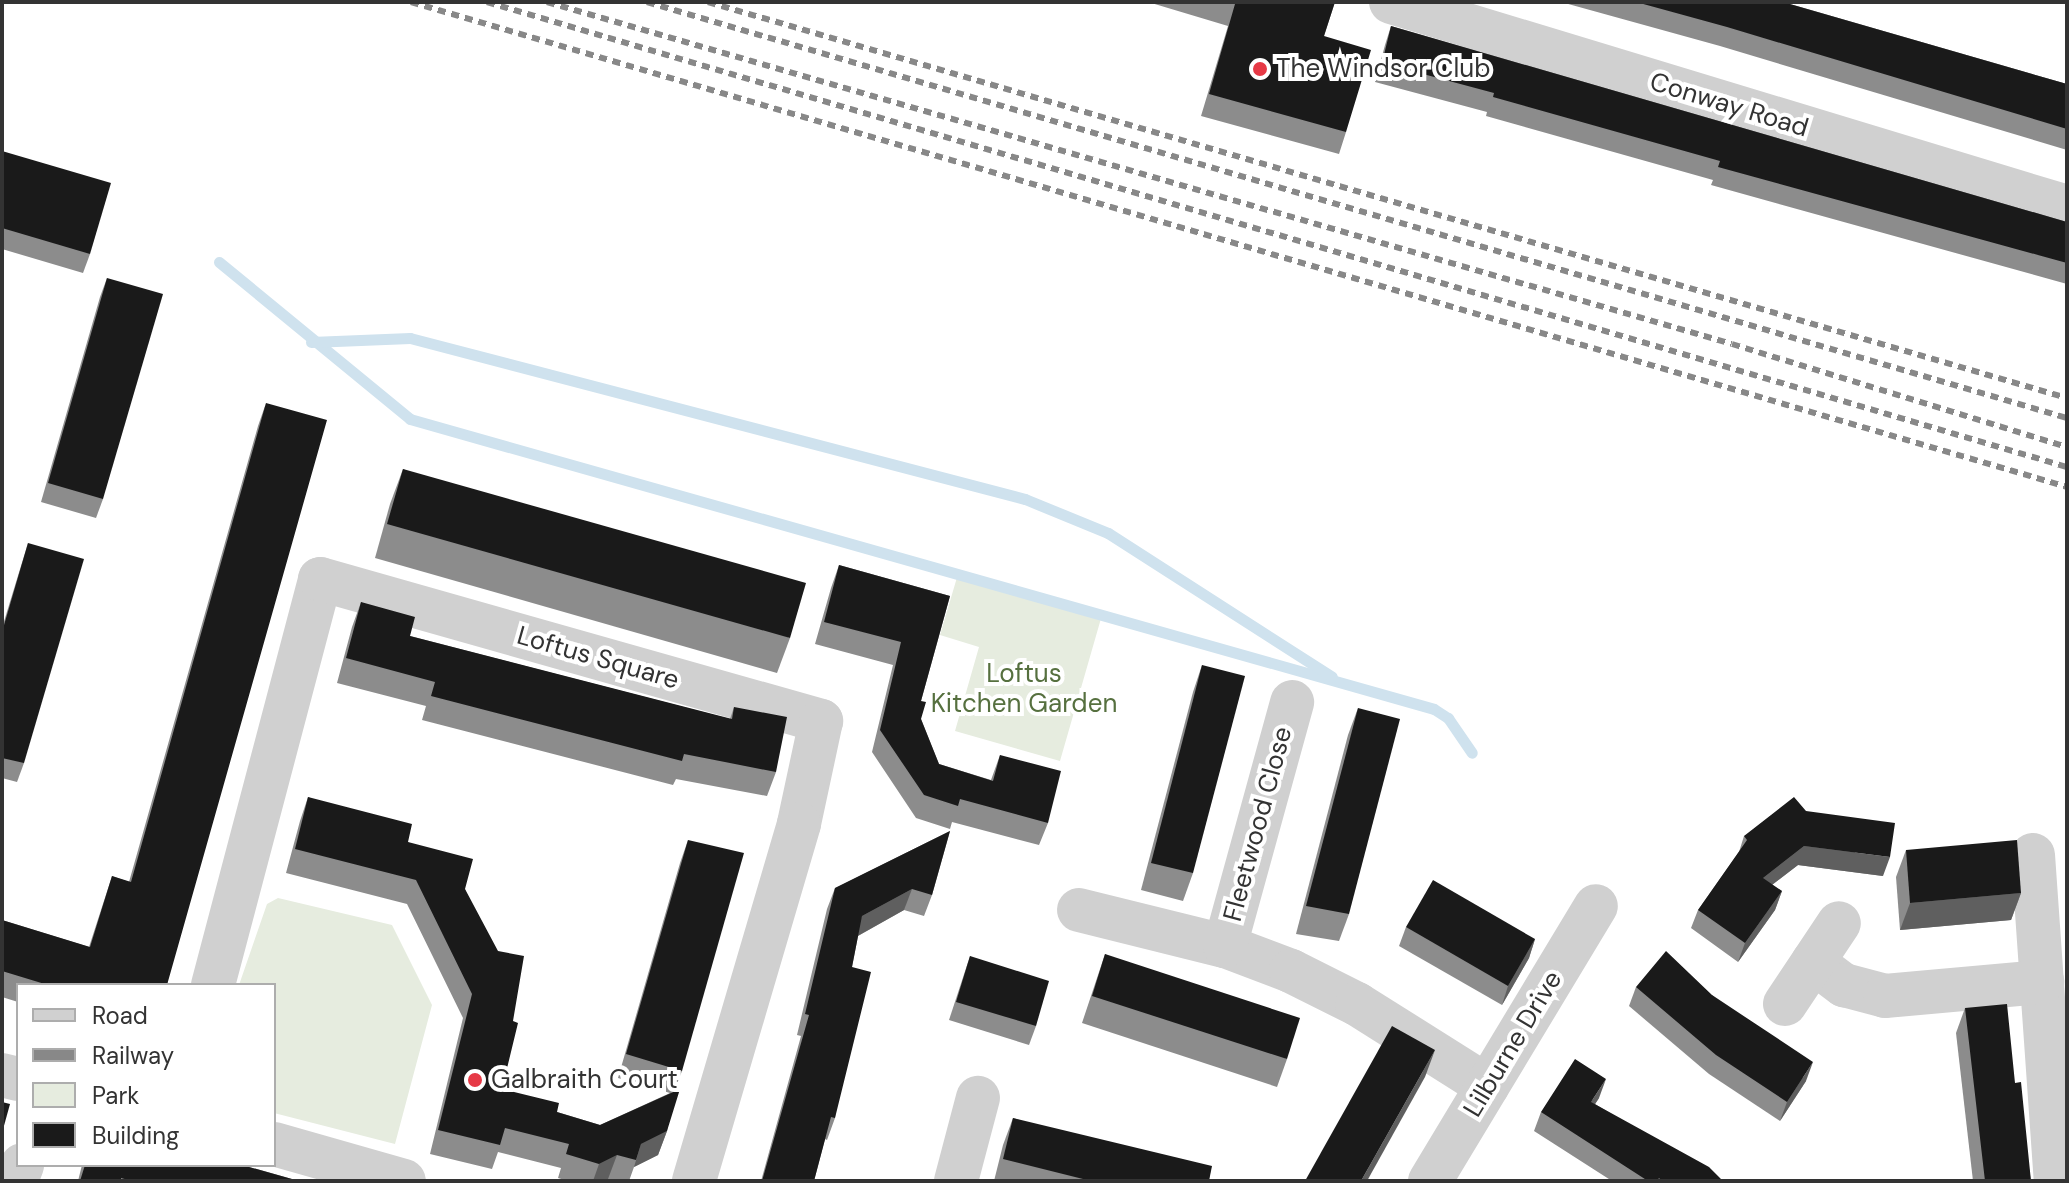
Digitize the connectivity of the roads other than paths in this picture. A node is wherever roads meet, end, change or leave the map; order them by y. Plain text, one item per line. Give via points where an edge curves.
1 (1391, 2) edge
2 (2067, 207) edge
3 (1292, 702) dead end
4 (2033, 855) dead end
5 (1596, 906) dead end
6 (1079, 910) dead end
7 (1839, 923) dead end
8 (1225, 946) junction
9 (1813, 962) junction
10 (2042, 982) junction
11 (214, 983) edge
12 (1785, 1004) dead end
13 (1487, 1086) junction
14 (978, 1098) dead end
15 (276, 1145) edge
16 (404, 1181) edge
17 (694, 1181) edge
18 (956, 1181) edge
19 (1430, 1181) edge
20 (2056, 1181) edge

1 - 2 street, Conway Road
3 - 8 street, Fleetwood Close
4 - 10 street
5 - 13 street, Lilburne Drive
6 - 8 street, Fleetwood Close
7 - 9 street
8 - 13 street, Fleetwood Close via 1326,987
9 - 10 street via 1844,985 1885,996
9 - 12 street
10 - 20 street
11 - 17 street, Loftus Square via 320,579 821,721 799,824
13 - 19 street, Lilburne Drive
14 - 18 street
15 - 16 street

